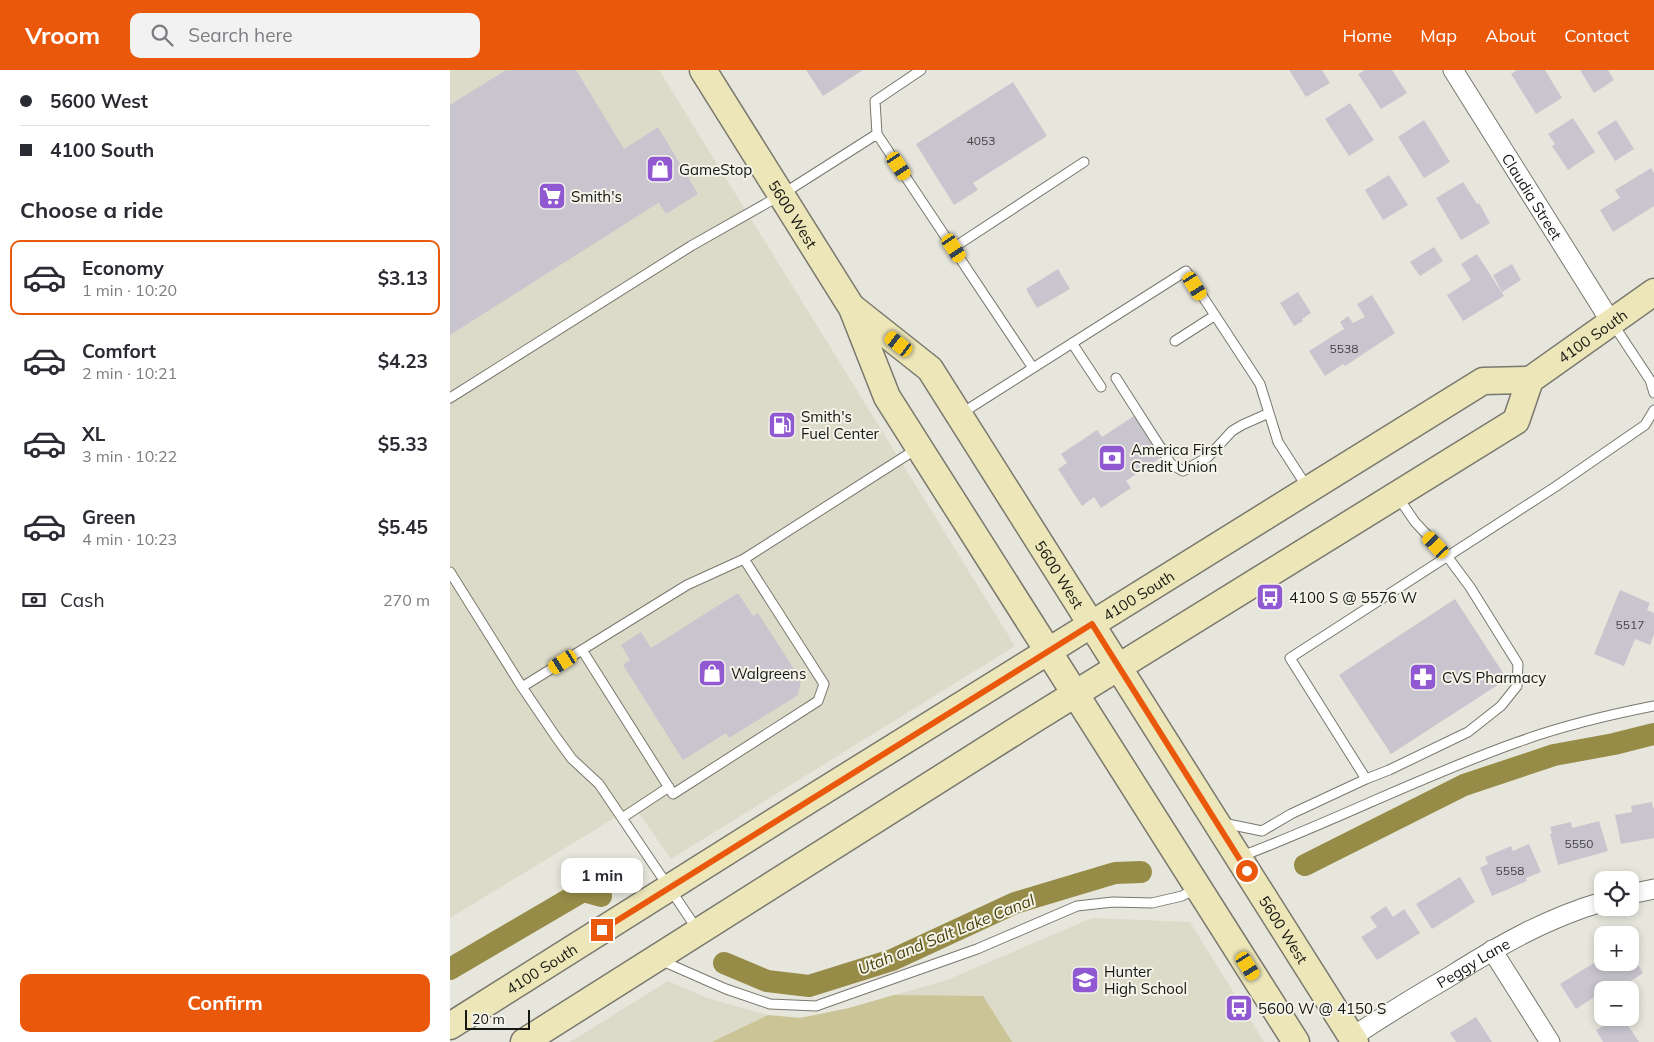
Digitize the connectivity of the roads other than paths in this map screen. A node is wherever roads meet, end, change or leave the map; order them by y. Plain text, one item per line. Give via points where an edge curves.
1 (703, 70) edge
2 (921, 70) edge
3 (1453, 70) edge
4 (877, 134) junction
5 (1084, 162) dead end
6 (781, 195) junction
7 (954, 248) junction
8 (1654, 292) edge
9 (852, 308) junction
10 (1214, 316) junction
11 (1611, 322) junction
12 (1175, 341) dead end
13 (1072, 343) junction
14 (1033, 368) junction
15 (1116, 378) dead end
16 (1530, 380) junction
17 (1101, 387) dead end
18 (1654, 393) edge
19 (450, 398) edge
20 (1654, 410) edge
21 (1269, 413) junction
22 (960, 415) junction
23 (919, 448) junction
24 (1309, 489) junction
25 (1396, 494) junction
26 (1447, 556) junction
27 (744, 559) junction
28 (450, 572) edge
29 (1092, 624) junction
30 (582, 650) junction
31 (1048, 652) junction
32 (1119, 667) junction
33 (522, 687) junction
34 (1075, 694) junction
35 (1654, 706) edge
36 (1366, 779) junction
37 (669, 787) junction
38 (622, 818) junction
39 (1216, 822) junction
40 (1238, 857) junction
41 (1198, 887) junction
42 (669, 888) junction
43 (1654, 889) edge
44 (1639, 892) edge
45 (1594, 905) edge
46 (698, 931) junction
47 (1492, 950) junction
48 (655, 958) junction
49 (450, 1026) edge
50 (1354, 1040) edge
51 (524, 1042) edge
52 (1296, 1042) edge
53 (1550, 1042) edge

1 - 6 main road, 5600 West
2 - 4 lane via 875,100
3 - 11 street, Claudia Street
4 - 6 lane
4 - 7 lane
5 - 7 lane
6 - 9 main road, 5600 West
6 - 19 lane via 691,246
7 - 14 lane
8 - 11 main road, 4100 South
9 - 22 main road, 5600 West via 930,369
9 - 23 main road, 5600 West via 887,397
10 - 12 lane
10 - 13 lane via 1186,271
10 - 21 lane via 1260,384
11 - 16 main road, 4100 South
11 - 18 lane via 1650,380
13 - 14 lane
13 - 17 lane
14 - 22 lane
15 - 21 lane via 1171,464 1183,471 1208,457 1232,431
16 - 24 main road, 4100 South via 1482,381
16 - 25 main road via 1516,421
20 - 26 lane via 1645,425
21 - 24 lane via 1278,442
22 - 29 main road, 5600 West
23 - 27 lane
23 - 31 main road, 5600 West
24 - 29 main road, 4100 South
25 - 26 lane via 1415,522
25 - 32 main road
26 - 36 lane via 1290,658
26 - 36 lane via 1518,664 1517,686 1501,706 1468,732
27 - 30 lane via 687,585
27 - 37 lane via 824,684 818,701 674,794
28 - 33 lane
29 - 31 main road, 4100 South
29 - 32 main road, 5600 West
30 - 33 lane
30 - 37 lane
31 - 34 main road, 5600 West
31 - 42 main road, 4100 South
32 - 34 main road
32 - 39 main road, 5600 West
33 - 38 lane via 572,759 599,784
34 - 41 main road, 5600 West
34 - 46 main road
35 - 40 lane via 1604,716 1519,741
36 - 39 lane via 1262,831
37 - 38 lane
38 - 42 lane
39 - 40 main road, 5600 West
40 - 50 main road, 5600 West
41 - 48 lane via 1160,902 1078,906 977,949 816,1006 770,1004
41 - 52 main road, 5600 West
42 - 46 lane
42 - 49 main road, 4100 South
43 - 44 street
45 - 47 street, Peggy Lane via 1554,918
46 - 48 main road
47 - 50 street, Peggy Lane
47 - 53 street
48 - 51 main road

